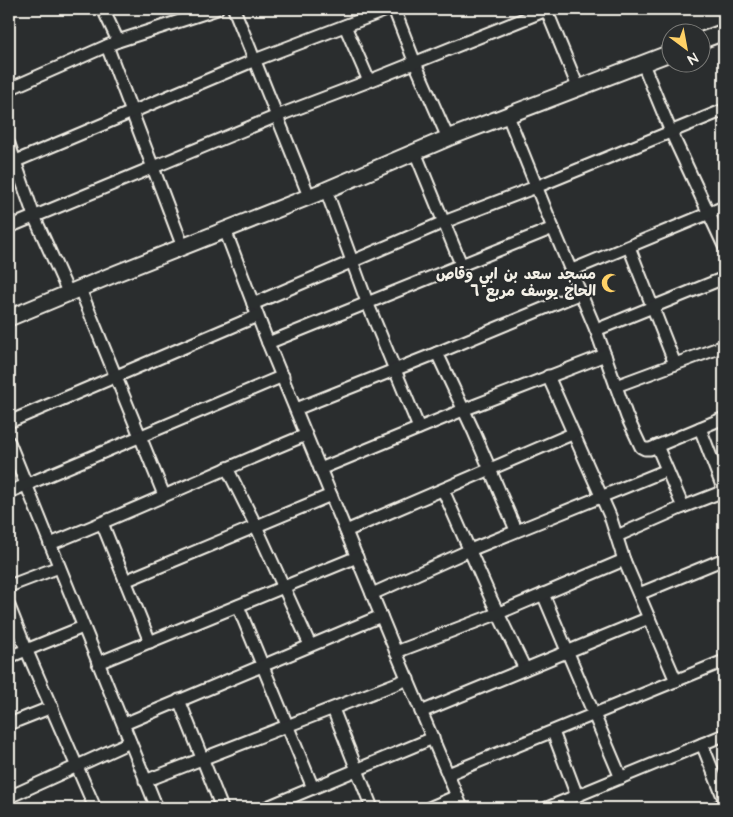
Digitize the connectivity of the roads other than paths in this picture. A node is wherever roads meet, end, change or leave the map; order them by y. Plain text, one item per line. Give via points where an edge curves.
1 (103, 9) edge
2 (217, 9) edge
3 (234, 9) edge
4 (388, 9) edge
5 (394, 9) edge
6 (547, 9) edge
7 (346, 26) junction
8 (724, 32) edge
9 (710, 37) edge
10 (112, 44) junction
11 (660, 57) edge
12 (255, 60) junction
13 (415, 63) junction
14 (643, 64) junction
15 (370, 81) junction
16 (578, 87) junction
17 (9, 89) edge
18 (724, 110) edge
19 (133, 111) junction
20 (277, 116) junction
21 (508, 116) junction
22 (671, 132) junction
23 (448, 138) junction
24 (9, 144) edge
25 (415, 152) junction
26 (12, 162) edge
27 (154, 167) junction
28 (536, 187) junction
29 (326, 190) junction
30 (309, 196) junction
31 (724, 207) edge
32 (710, 213) junction
33 (34, 216) junction
34 (444, 222) junction
35 (9, 227) edge
36 (553, 228) junction
37 (225, 230) junction
38 (183, 246) junction
39 (724, 246) edge
40 (628, 247) junction
41 (353, 261) junction
42 (461, 264) junction
43 (572, 270) junction
44 (724, 278) edge
45 (75, 291) junction
46 (581, 293) junction
47 (367, 302) junction
48 (252, 304) junction
49 (653, 308) junction
50 (257, 316) junction
51 (9, 318) edge
52 (596, 330) junction
53 (268, 343) junction
54 (724, 346) edge
55 (437, 353) junction
56 (605, 355) junction
57 (675, 364) junction
58 (395, 369) junction
59 (282, 376) junction
60 (548, 376) junction
61 (116, 377) junction
62 (616, 386) junction
63 (296, 409) junction
64 (463, 410) junction
65 (724, 418) edge
66 (9, 422) edge
67 (419, 428) junction
68 (700, 428) junction
69 (572, 434) junction
70 (306, 435) junction
71 (141, 436) junction
72 (9, 442) edge
73 (657, 446) junction
74 (227, 468) junction
75 (320, 469) junction
76 (490, 470) junction
77 (667, 470) junction
78 (26, 484) junction
79 (443, 490) junction
80 (724, 491) edge
81 (9, 492) edge
82 (164, 495) junction
83 (331, 495) junction
84 (601, 496) junction
85 (682, 507) junction
86 (102, 523) junction
87 (256, 526) junction
88 (346, 530) junction
89 (516, 530) junction
90 (617, 536) junction
91 (50, 544) junction
92 (470, 550) junction
93 (357, 557) junction
94 (724, 559) edge
95 (624, 560) junction
96 (59, 567) junction
97 (125, 581) junction
98 (9, 586) edge
99 (285, 587) junction
100 (372, 594) junction
101 (543, 594) junction
102 (638, 594) junction
103 (9, 606) edge
104 (238, 606) junction
105 (499, 613) junction
106 (381, 616) junction
107 (649, 618) junction
108 (83, 627) junction
109 (150, 642) junction
110 (310, 645) junction
111 (26, 650) junction
112 (566, 651) junction
113 (396, 652) junction
114 (9, 657) edge
115 (724, 661) edge
116 (98, 662) junction
117 (262, 666) junction
118 (525, 669) junction
119 (408, 679) junction
120 (676, 681) junction
121 (180, 700) junction
122 (52, 707) junction
123 (333, 709) junction
124 (421, 712) junction
125 (593, 715) junction
126 (9, 724) edge
127 (124, 724) junction
128 (288, 726) junction
129 (553, 732) junction
130 (724, 735) edge
131 (433, 738) junction
132 (130, 742) junction
133 (702, 744) junction
134 (203, 759) junction
135 (78, 766) junction
136 (357, 769) junction
137 (448, 774) junction
138 (621, 778) junction
139 (146, 781) junction
140 (313, 788) junction
141 (457, 796) junction
142 (9, 797) edge
143 (724, 799) edge
144 (575, 801) edge
145 (724, 804) edge
146 (95, 808) edge
147 (157, 808) edge
148 (222, 808) edge
149 (265, 808) edge
150 (372, 808) edge
151 (429, 808) edge
152 (462, 808) edge
153 (547, 808) edge
154 (715, 808) edge

1 - 10 street
2 - 10 street
3 - 12 street
4 - 7 street
5 - 13 street
6 - 13 street
6 - 16 street
7 - 12 street
7 - 15 street
8 - 9 main road
10 - 17 street
10 - 19 street
11 - 14 main road
12 - 19 street
12 - 20 street
13 - 15 street
13 - 23 street
14 - 16 main road
14 - 22 street
15 - 20 street
16 - 21 main road
18 - 22 street
19 - 26 street
19 - 27 street
20 - 27 street
20 - 30 street
21 - 23 main road
21 - 28 street
22 - 28 street
22 - 32 street
23 - 25 main road
24 - 26 street
25 - 29 main road
25 - 34 street
26 - 33 street
27 - 33 street
27 - 38 street
28 - 34 street
28 - 36 street
29 - 30 main road
29 - 41 street
30 - 37 main road
31 - 32 street
32 - 39 street
32 - 40 street
33 - 35 street
33 - 45 street
34 - 41 street
34 - 42 street
36 - 42 street
36 - 43 street
37 - 38 main road
37 - 48 street
38 - 45 main road
40 - 43 street
40 - 49 street
41 - 47 street
41 - 48 street
42 - 47 street
43 - 46 street
44 - 49 street
45 - 51 main road
45 - 61 street
46 - 52 street
46 - 55 street
47 - 53 street
47 - 58 street
48 - 50 street
49 - 52 street
49 - 57 street
50 - 53 street
50 - 61 street
52 - 56 street
53 - 59 street
54 - 57 street
55 - 58 street
55 - 64 street
56 - 60 street
56 - 62 street
57 - 62 street
58 - 63 street
58 - 67 street
59 - 63 street
59 - 71 street
60 - 64 street
60 - 69 street
61 - 66 street
61 - 71 street
62 - 73 street via 641,447
63 - 70 street
64 - 67 street
64 - 76 street
65 - 68 street
67 - 75 street
68 - 73 street
68 - 80 street
69 - 76 street
69 - 84 street
70 - 74 street
70 - 75 street
71 - 78 street
71 - 82 street
72 - 78 street
73 - 77 street
74 - 82 street
74 - 87 street
75 - 83 street
76 - 79 street
76 - 89 street
77 - 84 street
77 - 85 street
78 - 81 street
78 - 91 street
79 - 88 street
79 - 92 street
80 - 85 street
82 - 86 street
83 - 87 street
83 - 88 street
84 - 89 street
84 - 90 street
85 - 90 street
86 - 91 street
86 - 97 street
87 - 97 street
87 - 99 street
88 - 93 street
89 - 92 street
90 - 95 street
91 - 96 street
92 - 100 street
92 - 105 street
93 - 99 street
93 - 100 street
94 - 102 street
95 - 101 street
95 - 102 street
96 - 98 street
96 - 108 street
97 - 109 street
99 - 104 street
99 - 110 street
100 - 106 street
101 - 105 street
101 - 112 street
102 - 107 street
103 - 111 street
104 - 109 street
104 - 117 street
105 - 113 street
105 - 118 street
106 - 110 street
106 - 113 street
107 - 112 street
107 - 120 street
108 - 111 street
108 - 116 street
109 - 116 street
110 - 117 street
111 - 114 street
111 - 122 street
112 - 118 street
112 - 125 street
113 - 119 street
115 - 120 street
116 - 127 street
117 - 121 street
117 - 128 street
118 - 124 street
119 - 123 street
119 - 124 street
120 - 125 street
121 - 127 street
121 - 134 street
122 - 126 street
122 - 135 street
123 - 128 street
123 - 136 street
124 - 131 street
125 - 129 street
125 - 138 street
127 - 132 street
128 - 134 street
128 - 140 street
129 - 137 street
129 - 144 street
130 - 133 street
131 - 136 street
131 - 137 street
132 - 135 street
132 - 139 street
133 - 138 street
133 - 143 street
134 - 139 street
134 - 148 street
135 - 142 street
135 - 146 street
136 - 140 street
136 - 150 street
137 - 141 street
138 - 144 street
139 - 147 street
140 - 149 street
141 - 151 street
141 - 152 street
144 - 153 street
145 - 154 street

